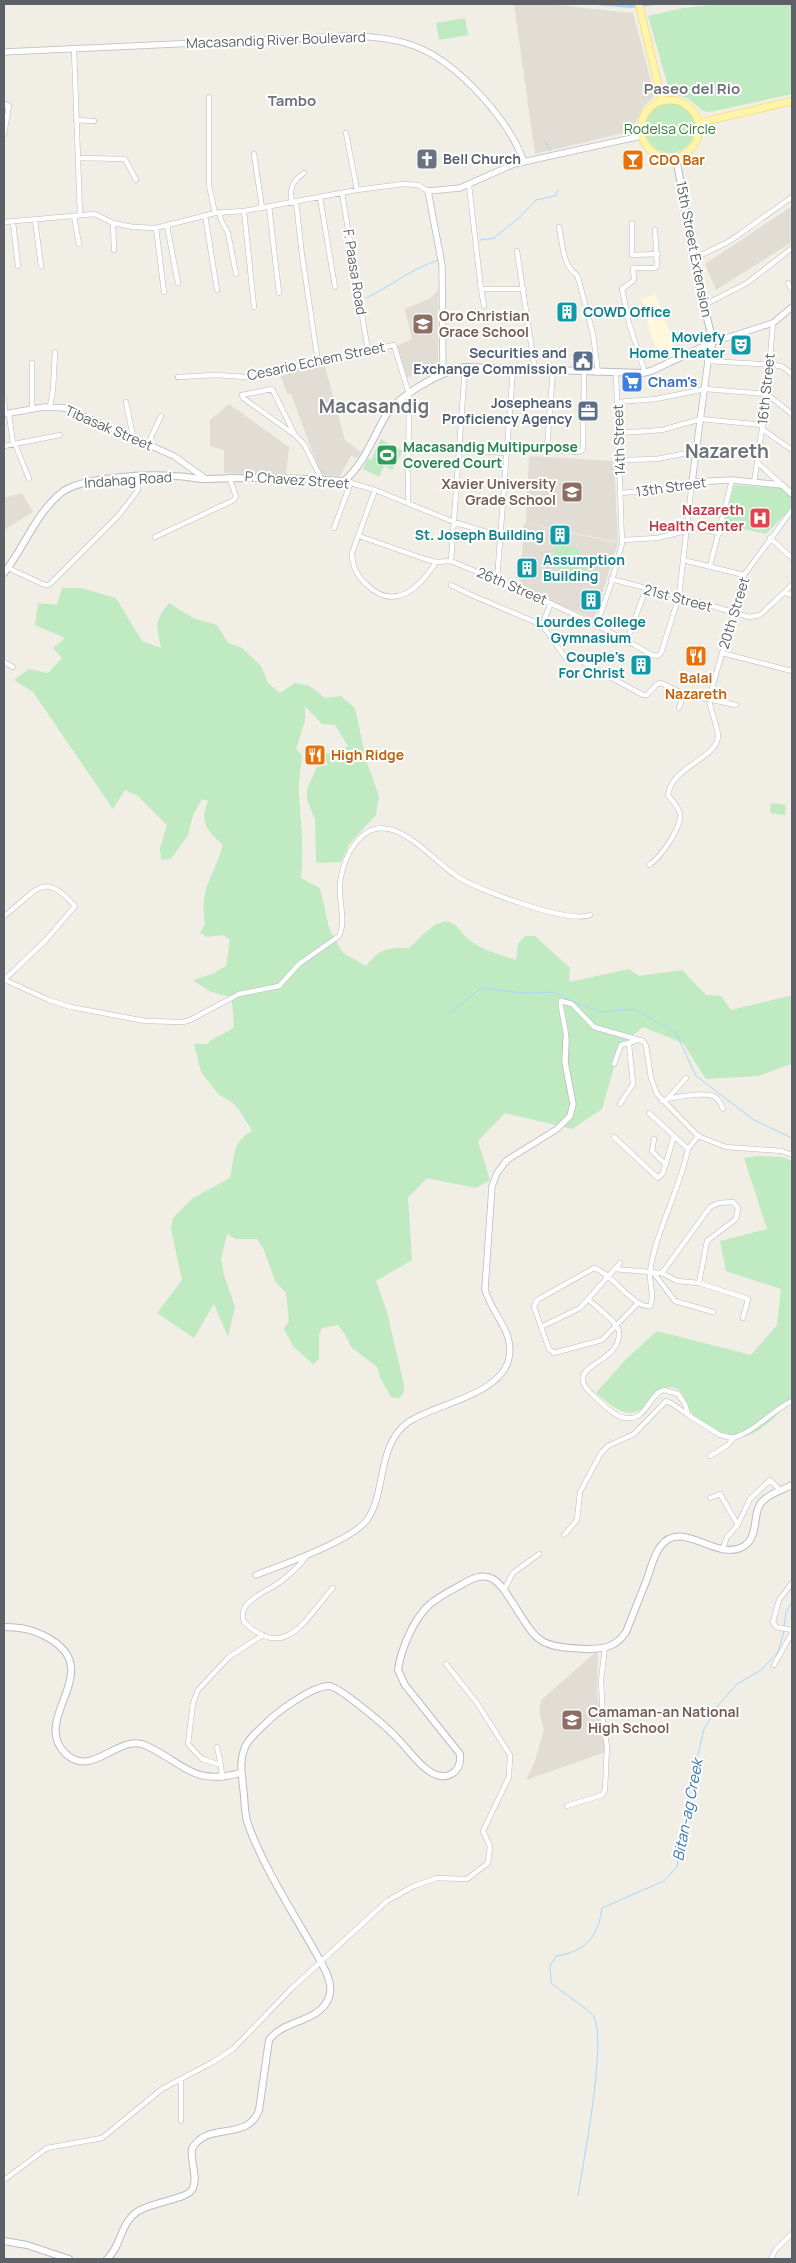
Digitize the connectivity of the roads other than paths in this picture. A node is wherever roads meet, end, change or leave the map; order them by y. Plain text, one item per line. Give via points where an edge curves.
1 (639, 4) edge
2 (74, 49) junction
3 (4, 52) edge
4 (209, 97) dead end
5 (662, 100) junction
6 (792, 101) edge
7 (4, 107) edge
8 (5, 120) edge
9 (76, 120) junction
10 (94, 121) dead end
11 (698, 123) junction
12 (346, 133) dead end
13 (4, 134) edge
14 (641, 136) junction
15 (254, 154) dead end
16 (676, 157) junction
17 (78, 158) junction
18 (524, 162) junction
19 (304, 173) dead end
20 (136, 180) dead end
21 (469, 185) junction
22 (357, 190) junction
23 (428, 191) junction
24 (342, 193) junction
25 (792, 197) edge
26 (320, 198) junction
27 (294, 203) junction
28 (269, 206) junction
29 (262, 208) junction
30 (244, 211) junction
31 (217, 213) junction
32 (205, 215) junction
33 (77, 216) junction
34 (35, 220) junction
35 (4, 222) edge
36 (13, 222) junction
37 (114, 222) junction
38 (632, 223) dead end
39 (167, 226) junction
40 (559, 227) dead end
41 (156, 228) junction
42 (655, 230) dead end
43 (79, 244) dead end
44 (792, 248) edge
45 (114, 250) dead end
46 (517, 251) dead end
47 (658, 254) junction
48 (694, 258) junction
49 (18, 266) dead end
50 (40, 266) dead end
51 (236, 274) dead end
52 (178, 282) dead end
53 (788, 283) dead end
54 (335, 287) dead end
55 (481, 289) junction
56 (524, 289) junction
57 (217, 290) dead end
58 (792, 290) edge
59 (164, 292) dead end
60 (280, 293) dead end
61 (704, 305) junction
62 (484, 306) dead end
63 (254, 307) dead end
64 (792, 307) edge
65 (773, 323) junction
66 (713, 342) junction
67 (368, 351) junction
68 (55, 352) dead end
69 (708, 361) junction
70 (318, 362) junction
71 (32, 363) dead end
72 (770, 364) junction
73 (465, 367) junction
74 (513, 369) junction
75 (535, 370) junction
76 (553, 370) junction
77 (584, 371) junction
78 (598, 372) junction
79 (616, 373) junction
80 (645, 373) junction
81 (443, 374) junction
82 (792, 374) edge
83 (178, 377) dead end
84 (705, 389) junction
85 (409, 394) junction
86 (767, 394) junction
87 (4, 397) edge
88 (126, 402) dead end
89 (618, 402) junction
90 (50, 406) junction
91 (32, 409) junction
92 (6, 414) edge
93 (792, 414) edge
94 (161, 416) dead end
95 (701, 419) junction
96 (762, 427) junction
97 (618, 433) junction
98 (60, 435) dead end
99 (295, 435) junction
100 (133, 437) junction
101 (14, 444) junction
102 (148, 444) junction
103 (4, 446) edge
104 (410, 447) junction
105 (792, 450) edge
106 (697, 451) junction
107 (460, 452) junction
108 (506, 453) junction
109 (759, 453) junction
110 (620, 460) junction
111 (758, 463) junction
112 (139, 476) junction
113 (229, 477) junction
114 (29, 479) dead end
115 (206, 479) junction
116 (322, 480) junction
117 (732, 480) junction
118 (348, 482) junction
119 (692, 482) junction
120 (754, 484) junction
121 (782, 485) junction
122 (375, 490) junction
123 (620, 493) junction
124 (792, 494) edge
125 (408, 503) junction
126 (792, 510) edge
127 (454, 522) junction
128 (334, 528) dead end
129 (686, 529) junction
130 (720, 533) junction
131 (359, 536) junction
132 (499, 536) junction
133 (155, 537) dead end
134 (770, 538) junction
135 (622, 540) junction
136 (792, 558) edge
137 (683, 560) junction
138 (451, 561) junction
139 (436, 562) junction
140 (710, 566) junction
141 (6, 570) edge
142 (744, 576) junction
143 (611, 579) junction
144 (497, 580) junction
145 (451, 584) dead end
146 (792, 585) edge
147 (646, 589) junction
148 (785, 593) junction
149 (679, 596) junction
150 (792, 596) edge
151 (551, 603) junction
152 (733, 613) junction
153 (597, 624) junction
154 (542, 625) junction
155 (627, 640) junction
156 (722, 653) junction
157 (565, 656) dead end
158 (581, 661) dead end
159 (4, 662) edge
160 (13, 667) dead end
161 (792, 671) edge
162 (684, 694) junction
163 (709, 699) junction
164 (736, 705) dead end
165 (679, 708) dead end
166 (649, 865) dead end
167 (590, 915) dead end
168 (4, 916) edge
169 (4, 980) edge
170 (640, 1039) junction
171 (566, 1040) joint
172 (629, 1044) junction
173 (614, 1064) dead end
174 (686, 1078) dead end
175 (668, 1098) junction
176 (662, 1101) junction
177 (620, 1104) dead end
178 (723, 1109) dead end
179 (649, 1113) dead end
180 (674, 1136) junction
181 (698, 1136) junction
182 (614, 1137) dead end
183 (654, 1139) dead end
184 (688, 1149) junction
185 (792, 1155) edge
186 (664, 1163) junction
187 (620, 1263) dead end
188 (614, 1269) junction
189 (652, 1272) junction
190 (662, 1273) junction
191 (608, 1276) junction
192 (700, 1283) junction
193 (588, 1299) junction
194 (638, 1303) junction
195 (713, 1312) dead end
196 (743, 1318) dead end
197 (617, 1326) junction
198 (541, 1328) junction
199 (792, 1401) edge
200 (688, 1415) junction
201 (733, 1438) junction
202 (710, 1456) dead end
203 (792, 1485) edge
204 (781, 1491) junction
205 (710, 1498) dead end
206 (738, 1525) junction
207 (564, 1535) dead end
208 (722, 1550) junction
209 (539, 1554) dead end
210 (307, 1555) junction
211 (256, 1575) dead end
212 (792, 1582) edge
213 (333, 1588) dead end
214 (504, 1590) junction
215 (4, 1627) edge
216 (791, 1631) edge
217 (263, 1635) junction
218 (605, 1648) junction
219 (446, 1664) dead end
220 (774, 1665) dead end
221 (217, 1747) dead end
222 (221, 1765) junction
223 (240, 1773) junction
224 (222, 1778) junction
225 (567, 1806) dead end
226 (321, 1963) junction
227 (181, 2079) junction
228 (181, 2121) dead end
229 (4, 2180) edge
230 (792, 2234) edge
231 (4, 2241) edge
232 (69, 2259) edge
233 (107, 2259) edge
234 (772, 2259) edge

1 - 5 main road
2 - 3 street, Macasandig River Boulevard
2 - 9 street
2 - 18 street, Macasandig River Boulevard via 346,36 390,39 431,55 469,84 503,122
4 - 31 street via 209,186
5 - 11 main road via 686,105
5 - 14 main road via 644,114
6 - 11 main road
7 - 8 street via 6,104 9,106
8 - 13 street
9 - 10 street
9 - 17 street
11 - 16 main road via 695,143 690,150
12 - 22 street
14 - 16 main road via 656,154
14 - 18 street
15 - 29 street
16 - 48 main road, 15th Street Extension
17 - 20 street via 125,158
17 - 33 street
18 - 21 street via 498,170
19 - 27 street via 292,184 290,196
21 - 23 street via 454,190
21 - 55 street
22 - 23 street via 403,184 418,185
22 - 24 street
23 - 81 street via 442,265
24 - 26 street
24 - 67 street, F. Paasa Road
25 - 48 street via 730,241
26 - 27 street
26 - 54 street
27 - 28 street
27 - 70 street
28 - 29 street
28 - 60 street
29 - 30 street
30 - 31 street
30 - 63 street
31 - 32 street
31 - 51 street via 228,233
32 - 39 street
32 - 57 street
33 - 34 street
33 - 37 street via 95,214
33 - 43 street
34 - 36 street
34 - 50 street
35 - 36 street
36 - 49 street
37 - 41 street
37 - 45 street
38 - 47 street via 632,255
39 - 41 street
39 - 52 street
40 - 78 street via 570,270 578,277 593,334
41 - 59 street
42 - 47 street
44 - 61 street via 747,283
46 - 56 street
47 - 80 street via 655,268 633,268 634,280 623,287 622,292
48 - 61 main road, 15th Street Extension
53 - 58 street
55 - 56 street
55 - 62 street
56 - 75 street
61 - 66 main road, 15th Street Extension
64 - 65 street
65 - 66 street
65 - 72 street, 16th Street
66 - 69 street
66 - 80 main road
67 - 70 street, Cesario Echem Street
67 - 85 street, Cesario Echem Street via 394,345
68 - 90 street
69 - 72 street
69 - 84 street
70 - 83 street, Cesario Echem Street via 247,377
71 - 91 street
72 - 82 street via 783,366
72 - 86 street, 16th Street
73 - 74 main road
73 - 81 main road
73 - 107 street
74 - 75 main road
74 - 108 street
75 - 76 main road
76 - 77 main road
76 - 77 street via 547,447 578,452 583,450
77 - 78 main road
78 - 79 main road
79 - 80 main road
79 - 89 street, 14th Street
81 - 85 main road
84 - 86 street
84 - 89 street via 656,399
84 - 95 street
85 - 104 street
85 - 118 main road via 386,415
86 - 93 street
86 - 96 street, 16th Street
87 - 92 street
88 - 100 street
89 - 97 street, 14th Street
90 - 91 street, Tibasak Street
90 - 100 street, Tibasak Street via 65,408
91 - 92 street, Tibasak Street
92 - 101 street
94 - 102 street
95 - 96 street
95 - 97 street via 662,430
95 - 106 street
96 - 105 street
96 - 109 street, 16th Street
97 - 110 street, 14th Street
98 - 101 street
99 - 99 street via 272,389 242,395 243,398
99 - 116 street via 304,444
100 - 102 street, Tibasak Street
101 - 103 street
101 - 114 street
102 - 115 street, Tibasak Street via 174,456
104 - 107 street
104 - 125 street
106 - 109 street
106 - 110 street via 657,459
106 - 119 street
107 - 108 street
107 - 127 street
108 - 132 street
109 - 111 street, 16th Street
110 - 123 street, 14th Street
111 - 120 street, 16th Street
111 - 121 street
112 - 115 main road, Indahag Road
112 - 141 main road, Indahag Road via 80,483 61,493 50,504
112 - 141 street via 138,490 119,515 49,585
113 - 115 main road, P. Chavez Street
113 - 116 main road, P. Chavez Street
113 - 133 street via 236,496 234,500
116 - 118 main road, P. Chavez Street
117 - 119 street, 13th Street
117 - 120 street, 13th Street
117 - 130 street
118 - 122 street, P. Chavez Street
118 - 128 street
119 - 123 street, 13th Street via 660,490
119 - 129 street
120 - 121 street, 13th Street
121 - 124 street
122 - 125 street, P. Chavez Street
122 - 131 street
123 - 135 street, 14th Street
125 - 127 street, P. Chavez Street
126 - 134 street, 20th Street
127 - 132 street, P. Chavez Street
127 - 138 street
129 - 130 street
129 - 135 street via 657,538
129 - 137 street
130 - 140 street
131 - 139 street, 26th Street
131 - 139 street via 352,553 353,564 362,580 381,595 395,598 406,594
132 - 144 street
134 - 136 street
134 - 142 street, 20th Street
135 - 143 street, 14th Street
137 - 140 street
137 - 149 street
138 - 139 street, 26th Street
138 - 144 street, 26th Street
140 - 142 street
142 - 152 street, 20th Street
143 - 147 street, 21st Street
143 - 153 street, 14th Street
144 - 151 street, 26th Street
145 - 154 street
146 - 148 street, 21st Street
147 - 149 street, 21st Street
147 - 155 street
148 - 150 street
148 - 152 street, 21st Street via 757,616 749,618
149 - 152 street, 21st Street
149 - 155 street, 26th Street via 658,656
151 - 153 street, 26th Street
151 - 154 street
152 - 156 street, 20th Street
153 - 155 street, 26th Street
154 - 157 street
156 - 161 street
156 - 163 street, 20th Street
158 - 162 street via 643,695 661,683
159 - 160 street
162 - 163 street
162 - 165 street
163 - 164 street
163 - 166 street via 717,742 681,771 669,788 668,795 680,812 680,821 659,857
167 - 169 street via 584,918 550,912 465,881 408,836 389,830 373,830 360,837 345,862 340,884 342,918 339,936 299,964 279,986 239,994 190,1020 159,1023 61,1004
168 - 169 street via 46,885 53,886 75,906 46,940
170 - 171 street via 594,1027 572,1004 561,1001
170 - 172 street
170 - 176 street via 646,1046 653,1085
171 - 210 street via 565,1062 573,1104 570,1116 507,1160 492,1186 485,1289 509,1340 510,1351 504,1370 482,1389 402,1427 390,1445 368,1518 356,1530
172 - 173 street via 621,1045
172 - 177 street via 633,1084
174 - 175 street
175 - 176 street
175 - 178 street via 709,1094 720,1101
176 - 181 street
179 - 180 street
180 - 184 street
180 - 186 street
181 - 184 street
181 - 185 street via 726,1147 782,1151
182 - 186 street via 654,1177 662,1176
183 - 186 street via 652,1151
184 - 189 street
187 - 188 street
188 - 189 street
188 - 191 street
189 - 190 street
189 - 194 street via 651,1304 645,1307
189 - 195 street via 675,1301
190 - 192 street via 678,1281
190 - 192 street via 710,1207 719,1202 734,1202 737,1205 736,1219 706,1241
191 - 193 street
191 - 194 street
191 - 198 street via 591,1268 537,1300 534,1307
192 - 196 street via 748,1299
193 - 197 street
193 - 198 street via 573,1313
194 - 197 street
197 - 198 street via 594,1344 554,1353 549,1349
197 - 200 street via 620,1332 614,1351 586,1370 582,1378 585,1388 619,1417 630,1419 640,1416 664,1390 678,1394
199 - 201 street via 754,1428
200 - 201 street via 720,1435
200 - 207 street via 666,1401 634,1434 606,1448 580,1492 576,1520
201 - 202 street
203 - 204 main road
204 - 206 street via 773,1481 768,1481 750,1499
204 - 208 main road via 764,1499 760,1505 750,1541 736,1550
205 - 206 street via 720,1494
206 - 208 street via 727,1537
208 - 218 main road via 683,1536 665,1541 654,1557 626,1632 621,1639
209 - 214 street via 513,1573
210 - 211 street
210 - 217 street via 280,1582 253,1598 243,1612 244,1622
212 - 216 street via 779,1600 773,1625
213 - 217 street via 288,1637 281,1639
214 - 218 main road via 534,1635 546,1644 567,1648
214 - 223 main road via 491,1578 482,1576 437,1599 424,1610 399,1664 405,1686 460,1754 460,1764 454,1774 446,1777 429,1771 396,1736 347,1695 330,1686 313,1691 266,1722 246,1744
215 - 224 main road via 36,1631 69,1656 72,1673 55,1733 60,1745 73,1759 95,1760 123,1744 136,1742 198,1775
216 - 220 street
217 - 222 street via 223,1662 194,1696 188,1744 202,1759
218 - 225 street via 601,1680 607,1746 605,1790 602,1795
219 - 226 street via 510,1755 509,1777 483,1831 490,1846 488,1862 467,1879 437,1878 399,1893
221 - 222 street
222 - 224 street
223 - 224 main road
223 - 226 main road via 248,1821
226 - 227 street via 233,2049
226 - 233 main road via 330,1986 329,1998 313,2015 283,2028 269,2040 259,2110 254,2121 246,2127 210,2134 198,2141 192,2149 194,2177 191,2191 186,2196 153,2204 134,2213 113,2254
227 - 228 street
227 - 229 street via 149,2099 102,2138 47,2148
230 - 234 street
231 - 232 main road

